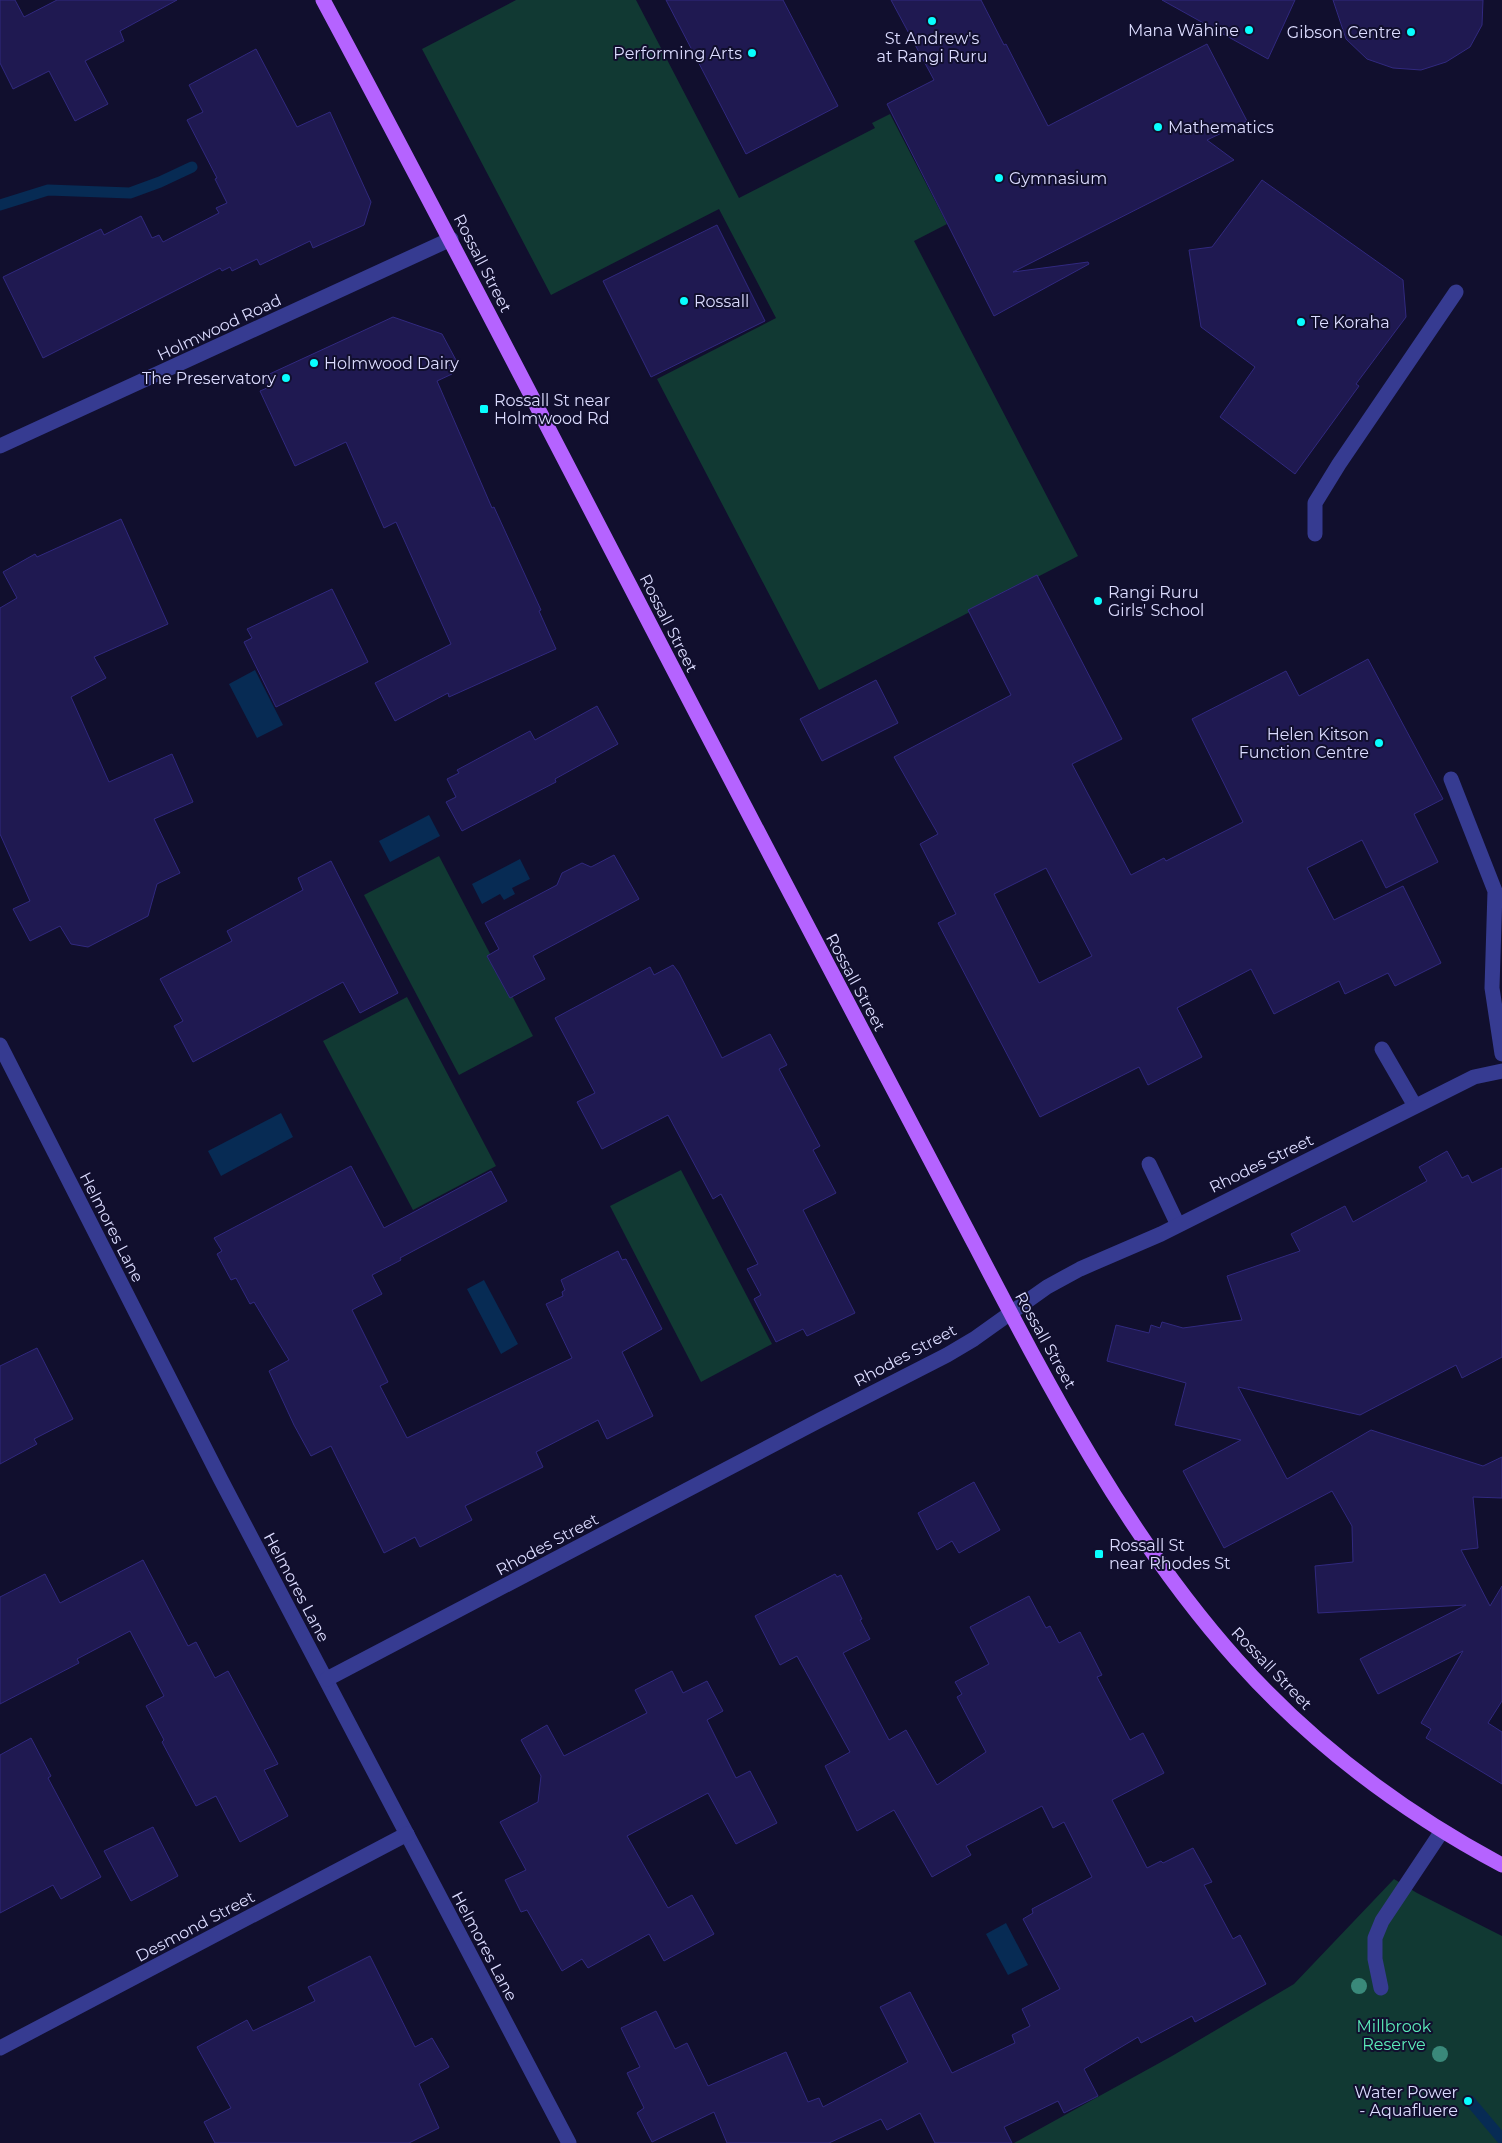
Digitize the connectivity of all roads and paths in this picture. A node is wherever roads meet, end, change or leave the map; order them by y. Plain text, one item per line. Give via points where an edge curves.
1 (324, 0) edge
2 (451, 239) junction
3 (1456, 292) dead end
4 (0, 446) edge
5 (1315, 534) dead end
6 (1450, 779) dead end
7 (0, 1045) edge
8 (1382, 1049) dead end
9 (1502, 1054) edge
10 (1502, 1071) edge
11 (1415, 1106) junction
12 (1149, 1164) dead end
13 (1178, 1225) junction
14 (1010, 1312) junction
15 (327, 1679) junction
16 (1442, 1830) junction
17 (407, 1834) junction
18 (1502, 1866) edge
19 (1380, 1988) dead end
20 (0, 2048) edge
21 (569, 2143) edge

1 - 2 main road, Rossall Street
2 - 4 street, Holmwood Road
2 - 14 main road, Rossall Street
3 - 5 street via 1315,503
6 - 9 street via 1495,891 1492,988
7 - 15 street, Helmores Lane via 221,1480
8 - 11 street
10 - 11 street, Rhodes Street via 1474,1077
11 - 13 street, Rhodes Street
12 - 13 street
13 - 14 street, Rhodes Street via 1080,1269
14 - 15 street, Rhodes Street via 947,1355
14 - 16 main road, Rossall Street via 1094,1463 1160,1563 1238,1661 1325,1746 1370,1782
15 - 17 street, Helmores Lane
16 - 18 main road, Rossall Street
16 - 19 street via 1382,1921 1375,1938
17 - 20 street, Desmond Street
17 - 21 street, Helmores Lane

